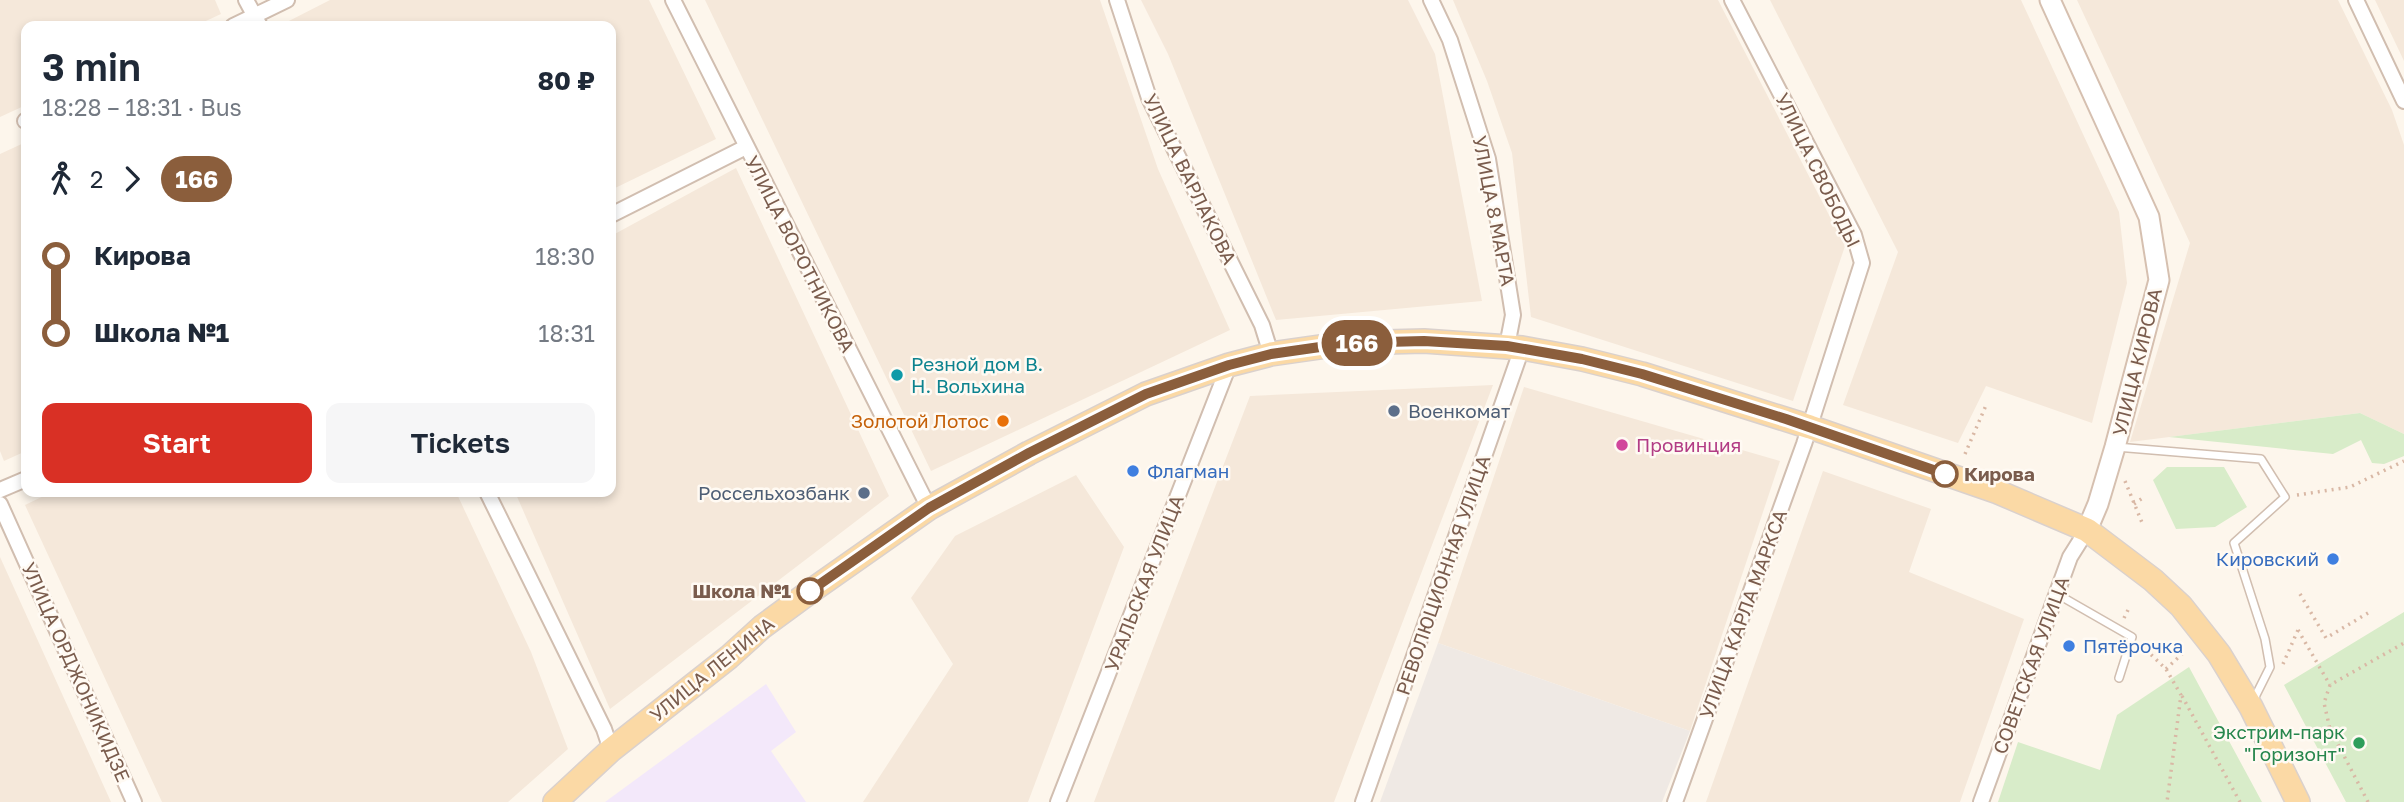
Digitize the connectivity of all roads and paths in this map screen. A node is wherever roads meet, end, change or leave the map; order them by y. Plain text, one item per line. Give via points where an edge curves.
1 (246, 0) edge
2 (287, 0) edge
3 (673, 0) edge
4 (1117, 0) edge
5 (1431, 0) edge
6 (1732, 0) edge
7 (2050, 0) edge
8 (2356, 0) edge
9 (257, 21) edge
10 (2404, 101) edge
11 (746, 147) junction
12 (616, 212) edge
13 (1515, 347) junction
14 (1271, 354) junction
15 (1229, 365) junction
16 (1987, 403) dead end
17 (1810, 427) junction
18 (2121, 447) junction
19 (1965, 454) dead end
20 (2404, 461) edge
21 (21, 481) edge
22 (0, 490) edge
23 (489, 497) edge
24 (2144, 497) dead end
25 (2285, 497) junction
26 (2134, 503) junction
27 (0, 504) edge
28 (929, 508) junction
29 (2143, 524) dead end
30 (2087, 530) junction
31 (2057, 594) junction
32 (2300, 594) dead end
33 (2129, 607) dead end
34 (2368, 613) dead end
35 (2124, 618) dead end
36 (2298, 630) dead end
37 (2132, 637) junction
38 (2404, 643) edge
39 (2183, 653) dead end
40 (2166, 669) junction
41 (2119, 678) dead end
42 (2330, 685) junction
43 (2182, 695) junction
44 (2251, 707) junction
45 (611, 750) junction
46 (134, 802) edge
47 (555, 802) edge
48 (1058, 802) edge
49 (1363, 802) edge
50 (1675, 802) edge
51 (1981, 802) edge
52 (2166, 802) edge
53 (2240, 802) edge
54 (2298, 802) edge
55 (2368, 802) edge

1 - 9 street
2 - 9 street
3 - 11 street, УЛИЦА ВОРОТНИКОВА
4 - 14 street, УЛИЦА ВАРЛАКОВА via 1149,98 1262,325
5 - 13 street, УЛИЦА 8 МАРТА via 1450,40 1488,159
6 - 17 street, УЛИЦА СВОБОДЫ via 1854,235 1862,262
7 - 18 street, УЛИЦА КИРОВА via 2149,217 2157,267 2159,280
8 - 10 street
11 - 12 street
11 - 28 street, УЛИЦА ВОРОТНИКОВА
13 - 14 main road, УЛИЦА ЛЕНИНА via 1424,341 1348,343
13 - 17 main road, УЛИЦА ЛЕНИНА via 1642,374
13 - 49 street, РЕВОЛЮЦИОННАЯ УЛИЦА
14 - 15 main road, УЛИЦА ЛЕНИНА
15 - 28 main road, УЛИЦА ЛЕНИНА via 1146,394
15 - 48 street, УРАЛЬСКАЯ УЛИЦА
16 - 19 path
17 - 30 main road, УЛИЦА ЛЕНИНА via 1998,492
17 - 50 street, УЛИЦА КАРЛА МАРКСА
18 - 25 lane via 2262,459
18 - 26 path via 2123,477
18 - 30 street, УЛИЦА КИРОВА
20 - 25 path via 2350,487
21 - 22 street
23 - 45 street
24 - 26 path
25 - 44 lane via 2234,543 2270,667
26 - 29 path
27 - 46 street, УЛИЦА ОРДЖОНИКИДЗЕ
28 - 45 main road, УЛИЦА ЛЕНИНА via 762,627
30 - 31 street, СОВЕТСКАЯ УЛИЦА via 2070,557
30 - 44 main road, УЛИЦА ЛЕНИНА via 2181,606 2219,654
31 - 37 lane
31 - 51 street, СОВЕТСКАЯ УЛИЦА via 1994,780
32 - 34 path via 2326,638
33 - 35 path
36 - 42 path
37 - 40 path
37 - 41 lane
38 - 42 path
39 - 40 path
40 - 43 path
42 - 55 path via 2324,703 2330,729
43 - 52 path
43 - 53 path
44 - 54 main road, УЛИЦА ЛЕНИНА
45 - 47 main road, УЛИЦА ЛЕНИНА

